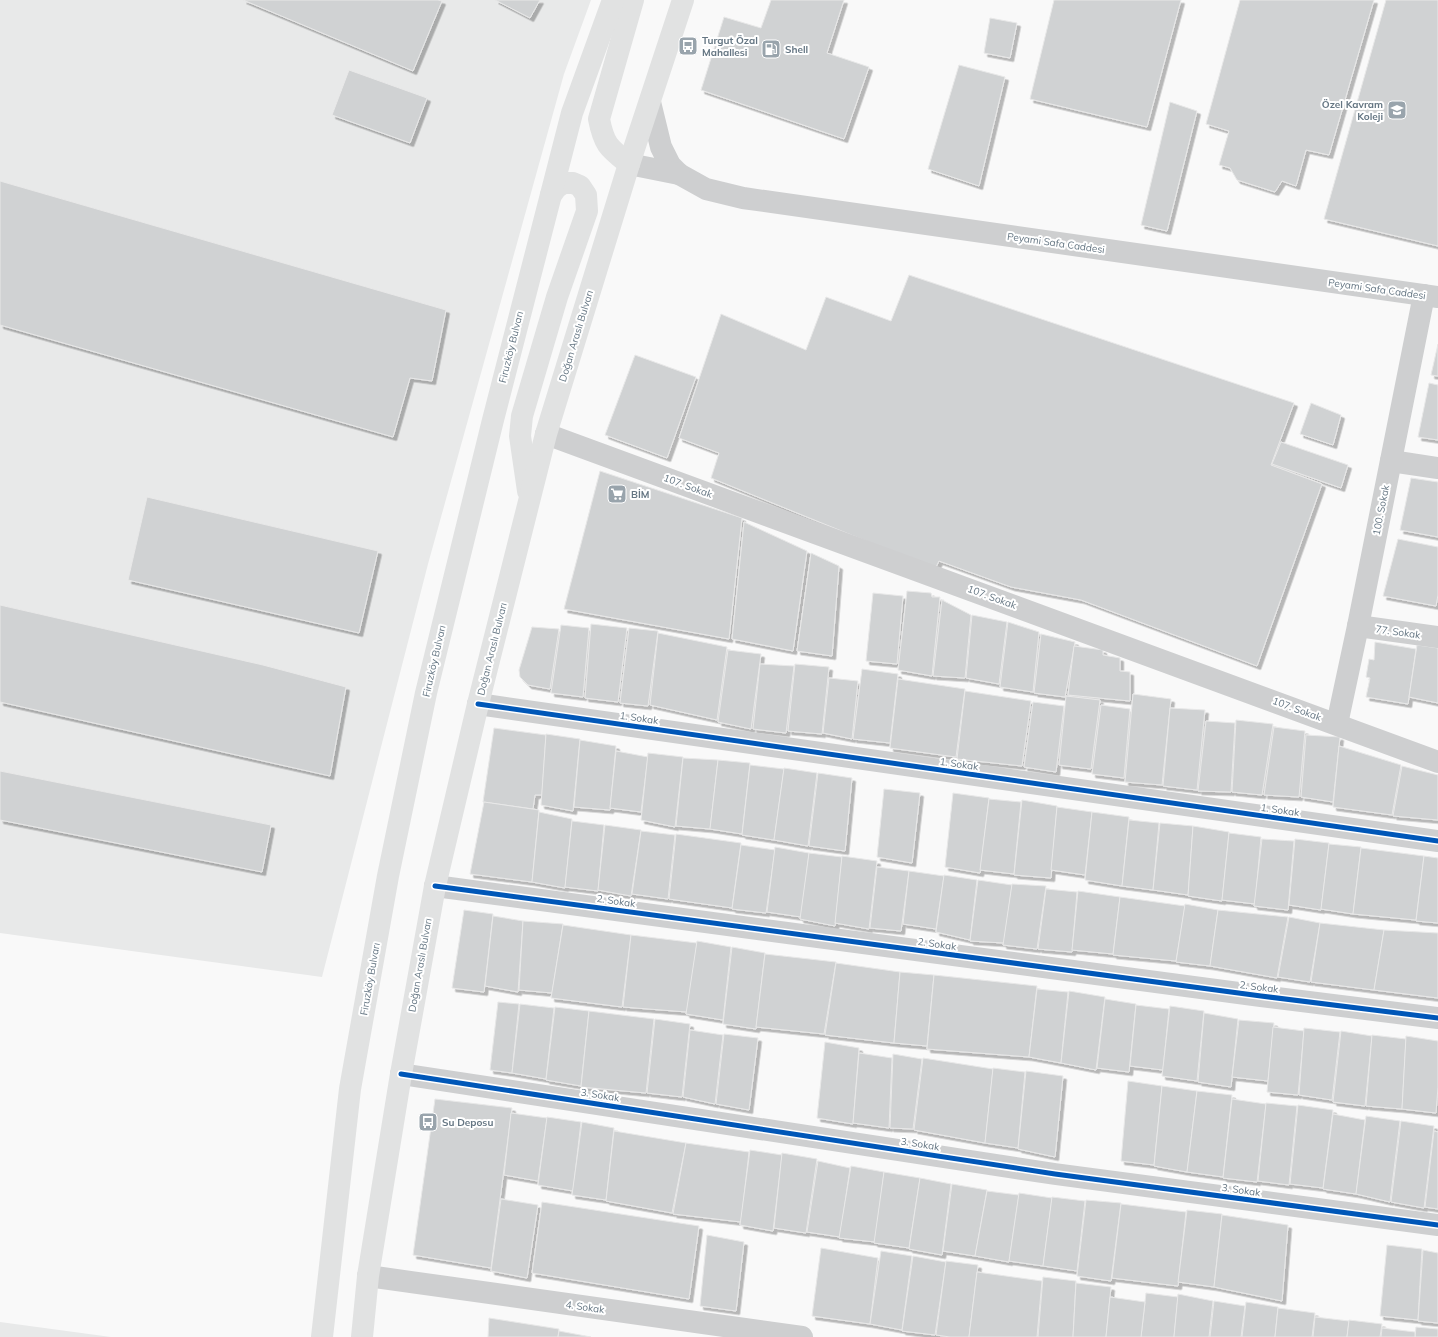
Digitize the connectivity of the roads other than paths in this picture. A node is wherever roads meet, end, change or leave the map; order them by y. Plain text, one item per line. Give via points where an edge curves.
1 (613, 0) edge
2 (633, 0) edge
3 (683, 0) edge
4 (650, 102) junction
5 (629, 164) junction
6 (679, 174) junction
7 (551, 195) junction
8 (1431, 296) edge
9 (546, 434) junction
10 (1391, 461) junction
11 (1438, 468) edge
12 (529, 502) junction
13 (1358, 626) junction
14 (1438, 637) edge
15 (478, 704) junction
16 (1337, 724) junction
17 (1438, 762) edge
18 (1438, 842) edge
19 (435, 886) junction
20 (1438, 1018) edge
21 (401, 1074) junction
22 (1438, 1226) edge
23 (368, 1276) junction
24 (322, 1337) edge
25 (362, 1337) edge
26 (802, 1337) edge

1 - 7 main road, Firuzköy Bulvarı via 572,113
2 - 5 main road via 599,120 602,136 611,150
3 - 4 main road, Doğan Araslı Bulvarı
4 - 5 main road, Doğan Araslı Bulvarı
4 - 6 street via 661,147 670,165
5 - 6 street
5 - 9 main road, Doğan Araslı Bulvarı
6 - 8 street, Peyami Safa Caddesi via 706,189 743,198
7 - 12 main road via 563,183 580,186 586,195 588,211 557,297 522,416 520,436
7 - 24 main road, Firuzköy Bulvarı via 492,420 426,693 390,869 350,1089
8 - 10 street, 100. Sokak
9 - 12 main road, Doğan Araslı Bulvarı
9 - 16 street, 107. Sokak
10 - 11 street
10 - 13 street, 100. Sokak
12 - 15 main road, Doğan Araslı Bulvarı
13 - 14 street, 77. Sokak
13 - 16 street, 100. Sokak
15 - 18 street, 1. Sokak
15 - 19 main road, Doğan Araslı Bulvarı
16 - 17 street, 107. Sokak
19 - 20 street, 2. Sokak
19 - 21 main road, Doğan Araslı Bulvarı
21 - 22 street, 3. Sokak via 1055,1174
21 - 23 main road, Doğan Araslı Bulvarı
23 - 25 main road, Doğan Araslı Bulvarı
23 - 26 street, 4. Sokak

